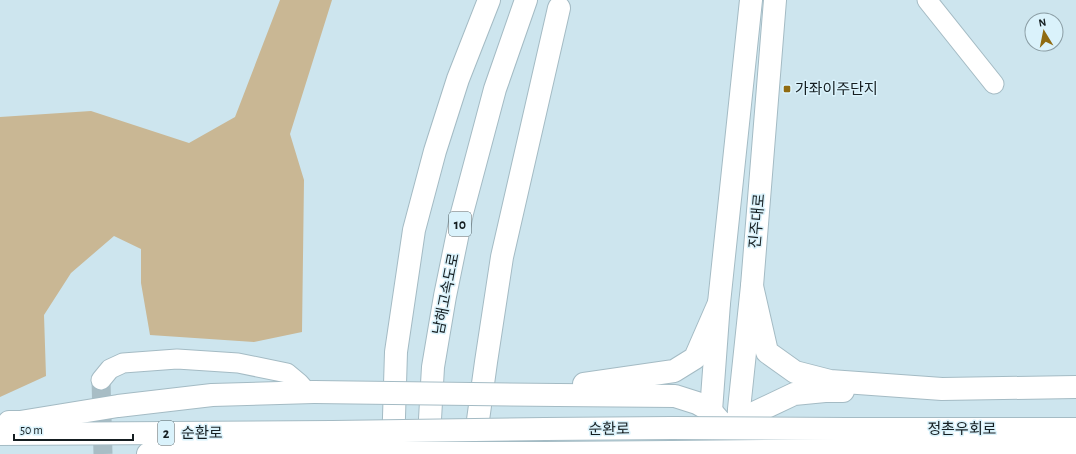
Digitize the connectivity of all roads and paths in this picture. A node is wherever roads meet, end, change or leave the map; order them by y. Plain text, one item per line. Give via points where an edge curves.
1 (489, 0) edge
2 (526, 0) edge
3 (751, 0) edge
4 (775, 0) edge
5 (927, 0) edge
6 (559, 8) dead end
7 (994, 84) dead end
8 (752, 286) junction
9 (720, 303) junction
10 (102, 380) dead end
11 (1076, 387) edge
12 (942, 389) junction
13 (311, 392) junction
14 (563, 395) junction
15 (710, 411) junction
16 (0, 423) edge
17 (1076, 428) edge
18 (0, 434) edge
19 (847, 439) junction
20 (727, 442) edge
21 (333, 443) edge
22 (1076, 449) edge
23 (148, 454) edge
24 (393, 454) edge
25 (428, 454) edge
26 (474, 454) edge

1 - 24 main road via 458,79 414,230 396,352
2 - 25 main road, 남해고속도로 / 10 via 495,89 461,221 445,296 434,367
3 - 9 main road, 진주대로
4 - 8 main road, 진주대로
5 - 7 street
6 - 26 main road via 502,257
8 - 12 main road via 767,352 795,372 830,382
8 - 20 main road, 진주대로
9 - 14 main road via 695,358 690,361 674,370 585,384
9 - 15 main road, 진주대로
10 - 13 street via 110,369 123,364 177,359 238,363 287,373
11 - 12 main road
12 - 20 main road via 794,394
13 - 14 main road, bridge
13 - 16 main road via 212,395
14 - 15 main road via 675,396 697,403
15 - 20 main road
17 - 19 main road, 정촌우회로
18 - 21 main road, 순환로 / 2
19 - 21 main road, 순환로, bridge via 672,452 545,453
19 - 21 main road, 순환로, bridge via 672,428 545,430
19 - 22 main road, 정촌우회로
21 - 23 main road, 순환로

